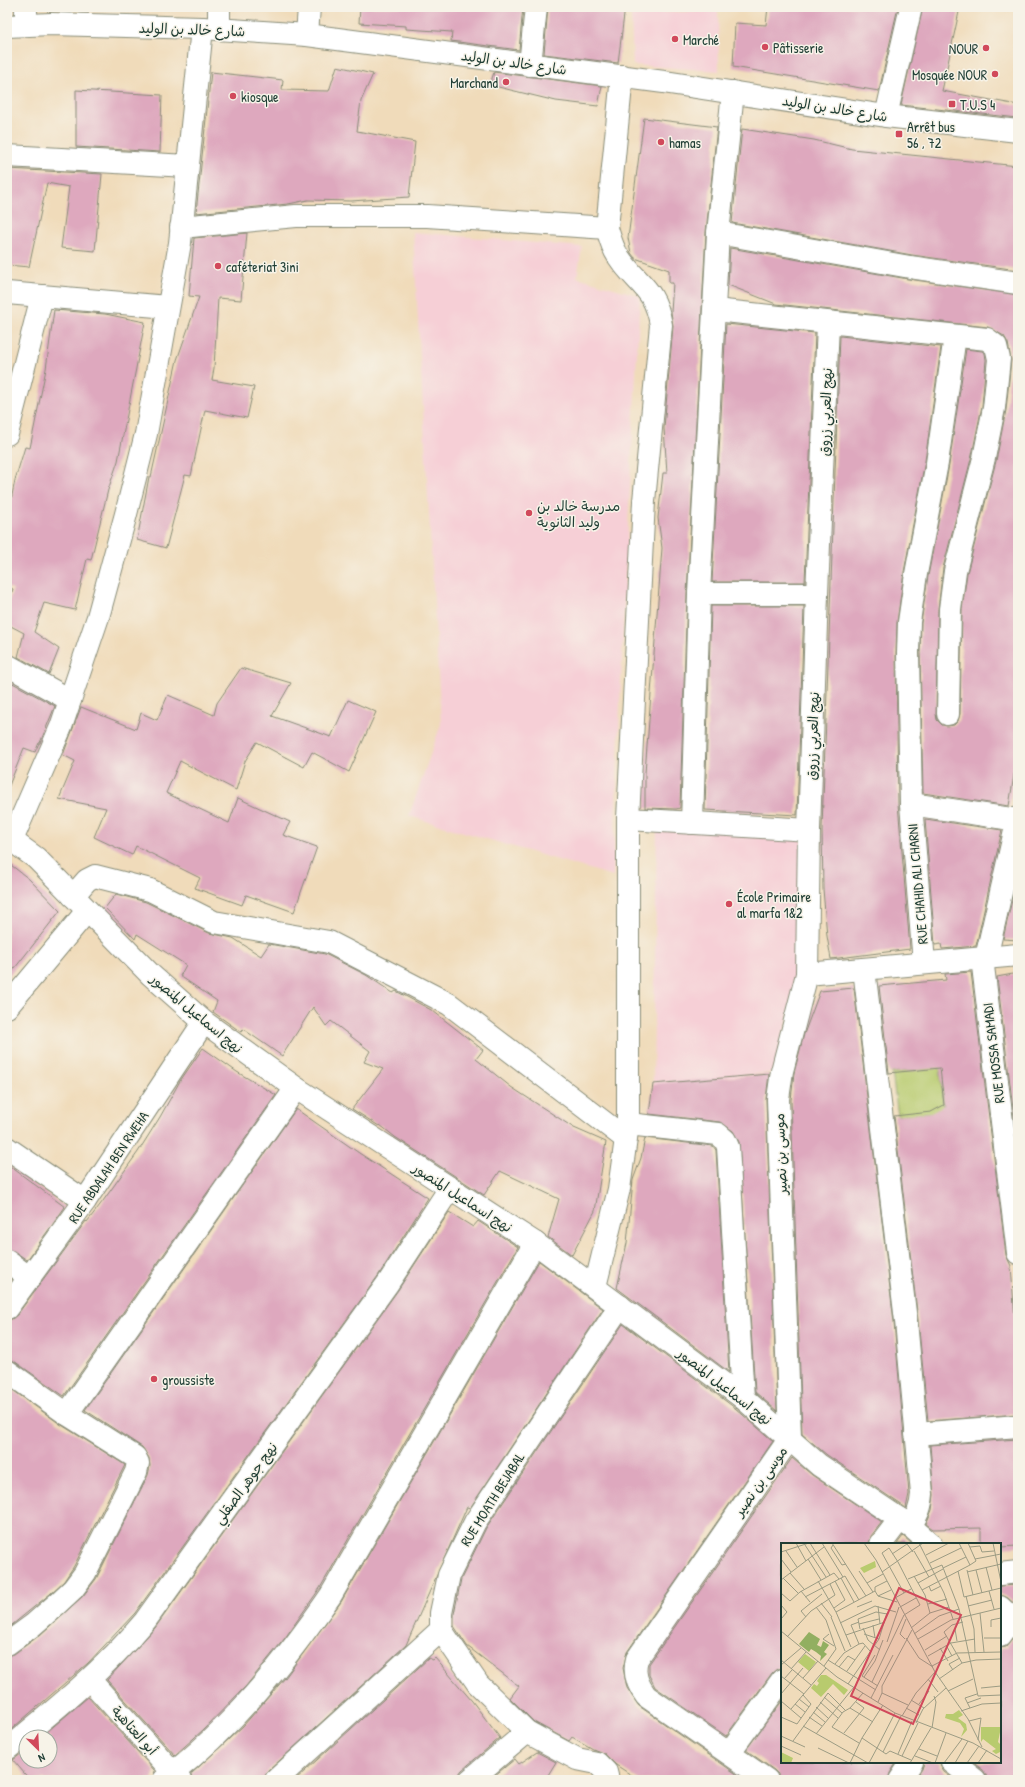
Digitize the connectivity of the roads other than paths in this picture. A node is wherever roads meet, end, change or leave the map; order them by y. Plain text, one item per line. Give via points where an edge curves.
1 (219, 7) edge
2 (309, 7) edge
3 (536, 7) edge
4 (911, 7) edge
5 (19, 19) edge
6 (210, 29) junction
7 (307, 35) junction
8 (530, 65) junction
9 (622, 76) junction
10 (733, 92) junction
11 (886, 116) junction
12 (1018, 131) edge
13 (7, 156) edge
14 (187, 166) junction
15 (181, 227) junction
16 (607, 228) junction
17 (718, 233) junction
18 (1018, 283) edge
19 (7, 293) edge
20 (42, 296) junction
21 (168, 307) junction
22 (715, 310) junction
23 (828, 323) junction
24 (955, 336) junction
25 (7, 434) edge
26 (699, 594) junction
27 (817, 594) junction
28 (7, 665) edge
29 (70, 700) junction
30 (948, 714) dead end
31 (911, 804) junction
32 (628, 819) junction
33 (1018, 820) edge
34 (692, 823) junction
35 (809, 830) junction
36 (10, 839) edge
37 (73, 896) junction
38 (87, 911) junction
39 (1018, 955) edge
40 (984, 958) junction
41 (924, 963) junction
42 (864, 969) junction
43 (807, 974) junction
44 (7, 1007) edge
45 (204, 1022) junction
46 (296, 1088) junction
47 (627, 1132) junction
48 (7, 1148) edge
49 (1013, 1168) edge
50 (450, 1188) junction
51 (85, 1201) junction
52 (1016, 1225) edge
53 (535, 1243) junction
54 (1018, 1253) edge
55 (7, 1261) edge
56 (30, 1278) junction
57 (595, 1287) junction
58 (620, 1306) junction
59 (7, 1308) edge
60 (7, 1371) edge
61 (743, 1398) junction
62 (67, 1414) junction
63 (1018, 1426) edge
64 (916, 1434) junction
65 (790, 1438) junction
66 (905, 1522) junction
67 (883, 1543) edge
68 (930, 1543) edge
69 (1018, 1572) edge
70 (1001, 1574) edge
71 (441, 1630) junction
72 (7, 1644) edge
73 (90, 1680) junction
74 (781, 1681) edge
75 (527, 1732) junction
76 (7, 1749) edge
77 (729, 1753) junction
78 (911, 1763) edge
79 (953, 1763) edge
80 (173, 1778) edge
81 (276, 1780) edge
82 (470, 1780) edge
83 (608, 1780) edge
84 (767, 1780) edge
85 (900, 1780) edge
86 (975, 1780) edge

1 - 6 street
2 - 7 street
3 - 8 street
4 - 11 street
5 - 6 street, شارع خالد بن الوليد
6 - 7 street, شارع خالد بن الوليد
6 - 14 street
7 - 8 street, شارع خالد بن الوليد
8 - 9 street, شارع خالد بن الوليد
9 - 10 street, شارع خالد بن الوليد
9 - 16 street
10 - 11 street, شارع خالد بن الوليد
10 - 17 street
11 - 12 street, شارع خالد بن الوليد
13 - 14 street
14 - 15 street
15 - 16 street via 304,216 427,216
15 - 21 street
16 - 32 street via 618,256 650,294 658,309 661,325 644,501
17 - 18 street
17 - 22 street
19 - 20 street
20 - 21 street
20 - 25 street
21 - 29 street via 146,434 98,617
22 - 23 street
22 - 26 street
23 - 24 street
23 - 27 street, نهج العربي زروق
24 - 30 street via 987,338 996,346 999,359 994,408 984,458 955,571 950,609
24 - 31 street, RUE CHAHID ALI CHARNI via 937,463 909,622
26 - 27 street
26 - 34 street
27 - 35 street, نهج العربي زروق
28 - 29 street
29 - 36 street via 61,727
31 - 33 street
31 - 41 street, RUE CHAHID ALI CHARNI
32 - 34 street
32 - 47 street
33 - 40 street
34 - 35 street
35 - 43 street, نهج العربي زروق
36 - 37 street, نهج اسماعيل المنصور via 36,858
37 - 38 street, نهج اسماعيل المنصور
37 - 47 street via 95,876 150,890 214,922 329,942 449,1004
38 - 44 street
38 - 45 street, نهج اسماعيل المنصور via 151,975
39 - 40 street
40 - 41 street
40 - 49 street, RUE MOSSA SAMADI
41 - 42 street
42 - 43 street
42 - 64 street via 906,1321
43 - 65 street, موسى بن نصير via 782,1071 778,1099
45 - 46 street, نهج اسماعيل المنصور
45 - 51 street, RUE ABDALAH BEN RWEHA
46 - 50 street, نهج اسماعيل المنصور
46 - 62 street
47 - 57 street via 619,1189
47 - 61 street via 718,1134 725,1140 728,1147
48 - 51 street
49 - 52 street, RUE MOSSA SAMADI
50 - 53 street, نهج اسماعيل المنصور
50 - 73 street, نهج جوهر الصقلي via 388,1283 154,1608 125,1645
51 - 56 street, RUE ABDALAH BEN RWEHA
52 - 54 street, RUE MOSSA SAMADI
53 - 57 street, نهج اسماعيل المنصور
53 - 80 street via 331,1595 268,1678
55 - 56 street
56 - 59 street, RUE ABDALAH BEN RWEHA
57 - 58 street, نهج اسماعيل المنصور
58 - 61 street, نهج اسماعيل المنصور
58 - 71 street, RUE MOATH BEJABAL via 475,1522 449,1575 441,1613
60 - 62 street
61 - 65 street, نهج اسماعيل المنصور
62 - 72 street via 135,1457 138,1467 85,1573 58,1603
63 - 64 street
64 - 66 street via 922,1505 918,1515
65 - 66 street, نهج اسماعيل المنصور via 819,1465
65 - 77 street, موسى بن نصير via 637,1659 634,1667 639,1687 646,1696
66 - 67 street
66 - 68 street, نهج اسماعيل المنصور
69 - 70 street
71 - 75 street via 478,1684
71 - 81 street
73 - 76 street, نهج جوهر الصقلي
73 - 80 street, أبو العتاهية
74 - 77 street
75 - 82 street
75 - 83 street via 577,1758 592,1760 606,1772
77 - 84 street, موسى بن نصير
78 - 85 street
79 - 86 street

